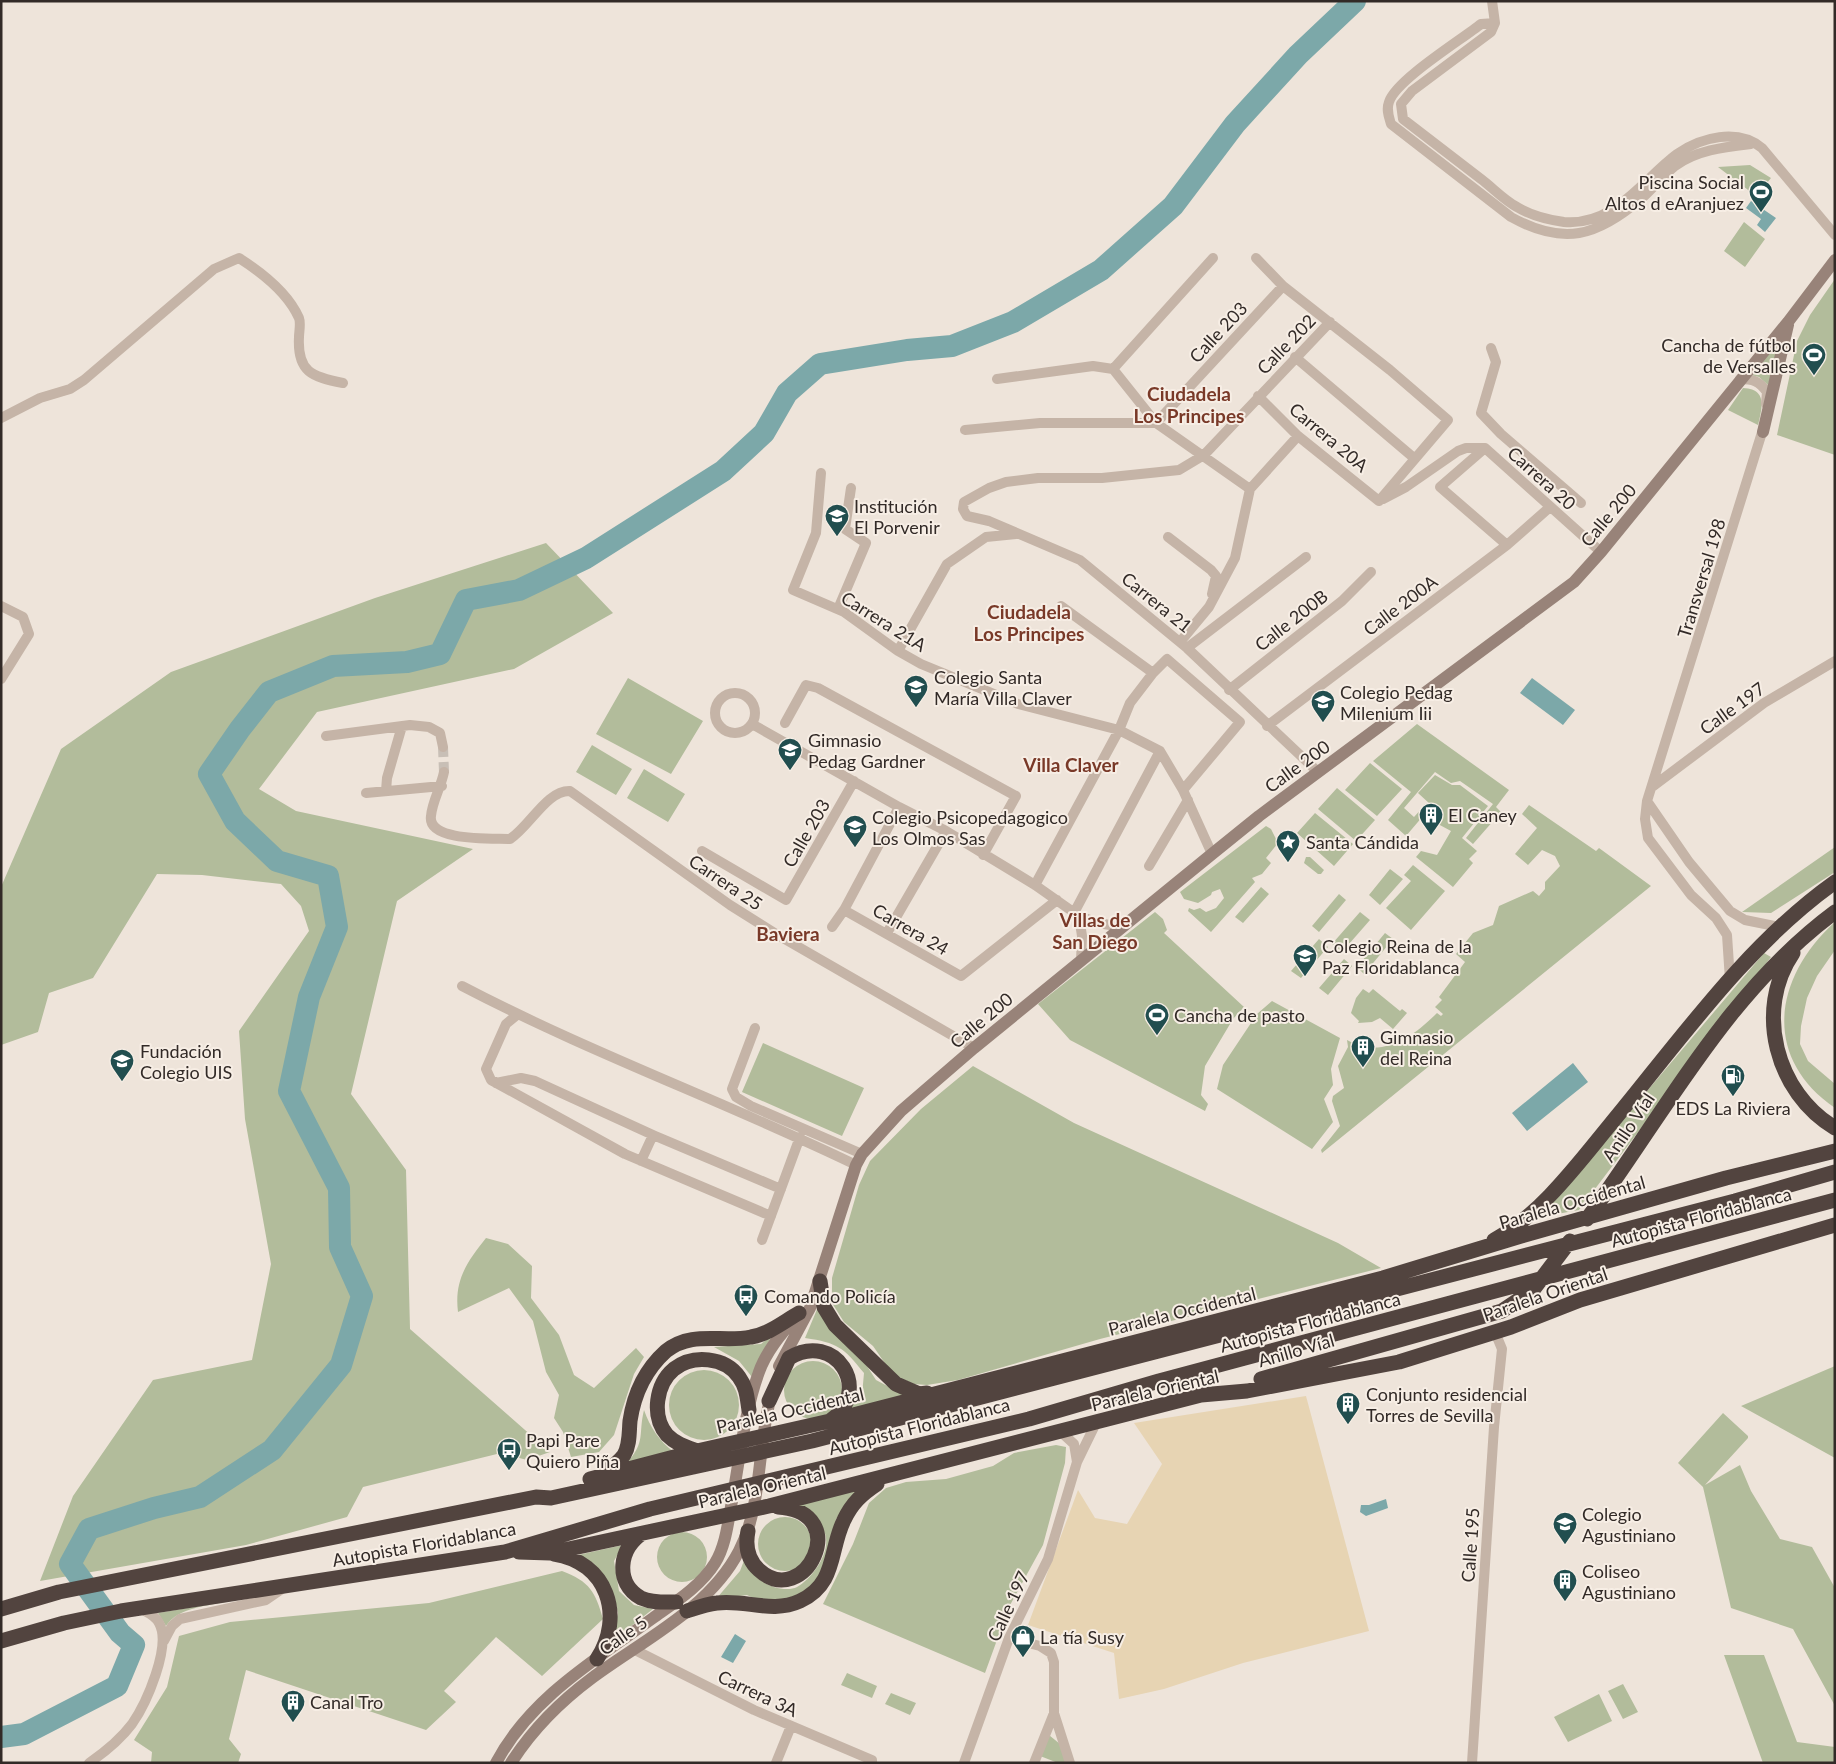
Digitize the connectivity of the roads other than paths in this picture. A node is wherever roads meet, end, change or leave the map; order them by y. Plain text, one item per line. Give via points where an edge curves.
1 (1492, 1) edge
2 (1495, 23) junction
3 (1756, 143) junction
4 (1835, 235) edge
5 (1213, 258) dead end
6 (1256, 258) dead end
7 (1835, 260) edge
8 (1283, 286) junction
9 (1330, 322) junction
10 (1788, 322) junction
11 (1491, 348) dead end
12 (1295, 357) junction
13 (1113, 369) junction
14 (997, 379) dead end
15 (1740, 379) junction
16 (343, 383) dead end
17 (1258, 396) junction
18 (1, 418) edge
19 (1156, 423) junction
20 (965, 430) dead end
21 (1763, 432) junction
22 (1298, 436) junction
23 (1485, 448) junction
24 (1204, 455) junction
25 (1414, 458) junction
26 (821, 473) dead end
27 (850, 488) dead end
28 (1250, 489) junction
29 (1379, 501) junction
30 (1581, 503) dead end
31 (1550, 507) junction
32 (1017, 534) junction
33 (1168, 537) dead end
34 (1507, 544) junction
35 (1601, 552) junction
36 (1306, 557) dead end
37 (1371, 572) dead end
38 (1, 606) edge
39 (1061, 606) dead end
40 (1209, 607) junction
41 (838, 609) junction
42 (1183, 645) junction
43 (898, 651) junction
44 (1835, 661) edge
45 (1153, 673) junction
46 (1, 679) edge
47 (1229, 690) junction
48 (785, 723) dead end
49 (752, 724) junction
50 (402, 726) junction
51 (1267, 726) junction
52 (1119, 730) junction
53 (326, 736) dead end
54 (443, 747) tunnel mouth
55 (1160, 751) junction
56 (444, 772) tunnel mouth
57 (1318, 772) junction
58 (854, 781) junction
59 (442, 786) junction
60 (1652, 787) junction
61 (1183, 790) junction
62 (386, 791) junction
63 (366, 793) dead end
64 (1188, 800) junction
65 (1647, 801) junction
66 (899, 807) junction
67 (946, 831) junction
68 (702, 851) dead end
69 (1212, 854) junction
70 (983, 855) junction
71 (1149, 866) dead end
72 (1835, 882) edge
73 (1035, 885) junction
74 (1057, 900) junction
75 (844, 910) junction
76 (1835, 912) edge
77 (1077, 914) junction
78 (1122, 926) junction
79 (832, 927) dead end
80 (1780, 927) junction
81 (887, 933) junction
82 (1809, 933) junction
83 (1081, 961) junction
84 (1730, 980) junction
85 (462, 986) dead end
86 (517, 1015) junction
87 (754, 1028) dead end
88 (974, 1048) junction
89 (496, 1084) junction
90 (1835, 1128) edge
91 (653, 1135) junction
92 (800, 1138) junction
93 (1835, 1150) edge
94 (859, 1159) junction
95 (641, 1161) junction
96 (1835, 1172) edge
97 (780, 1189) junction
98 (1835, 1200) edge
99 (771, 1216) junction
100 (1835, 1225) edge
101 (762, 1240) dead end
102 (1478, 1249) junction
103 (820, 1281) junction
104 (799, 1313) junction
105 (1495, 1332) junction
106 (938, 1393) junction
107 (1202, 1395) junction
108 (769, 1400) junction
109 (748, 1410) junction
110 (1029, 1418) junction
111 (830, 1421) junction
112 (1096, 1423) junction
113 (1061, 1432) junction
114 (697, 1451) junction
115 (950, 1460) junction
116 (1078, 1462) junction
117 (593, 1478) junction
118 (886, 1478) junction
119 (536, 1496) junction
120 (769, 1506) junction
121 (652, 1530) junction
122 (748, 1531) junction
123 (726, 1534) joint
124 (505, 1552) junction
125 (550, 1553) junction
126 (286, 1586) junction
127 (682, 1606) junction
128 (1, 1609) edge
129 (141, 1610) junction
130 (1008, 1638) junction
131 (1, 1640) edge
132 (161, 1646) junction
133 (633, 1649) junction
134 (597, 1659) junction
135 (1054, 1713) junction
136 (791, 1726) junction
137 (875, 1762) edge
138 (89, 1763) edge
139 (496, 1763) edge
140 (511, 1763) edge
141 (776, 1763) edge
142 (964, 1763) edge
143 (1034, 1763) edge
144 (1070, 1763) edge
145 (1472, 1763) edge

1 - 2 street
2 - 3 street via 1491,32 1412,91 1401,104 1403,119 1517,207 1564,222 1588,221 1619,205 1643,187 1678,153 1706,140 1732,136
2 - 3 street via 1482,24 1404,82 1389,101 1387,114 1392,124 1511,217 1532,228 1558,235 1584,234 1617,217 1675,166 1702,152
3 - 4 street
5 - 13 street
6 - 8 street
7 - 10 main road, Calle 200
8 - 9 street
8 - 19 street, Calle 203
9 - 12 street, Calle 202
9 - 25 street via 1448,420
10 - 15 main road, Calle 200
10 - 21 main road
11 - 30 street via 1496,362 1481,412 1501,434
12 - 17 street, Calle 202
12 - 25 street
13 - 14 street via 1078,367
13 - 19 street
15 - 21 street, Transversal 198 via 1758,382 1767,392
15 - 35 main road, Calle 200
16 - 18 street via 321,379 307,372 299,358 300,320 257,268 239,258 214,269 84,380
17 - 22 street, Carrera 20A
17 - 24 street, Calle 202
19 - 20 street via 1040,423
19 - 24 street
21 - 60 street, Transversal 198
22 - 28 street
22 - 29 street, Carrera 20A
23 - 29 street via 1458,451 1406,487
23 - 31 street, Carrera 20
23 - 34 street via 1440,487
24 - 28 street
24 - 32 street, Calle 202 via 1179,470 1102,478 1038,478 1006,482 964,502 967,516 989,521
25 - 29 street
26 - 41 street, Carrera 21A via 816,533 793,590
27 - 41 street via 844,529 866,543
28 - 40 street via 1235,558
31 - 34 street, Calle 200A
31 - 35 street, Carrera 20
32 - 42 street, Carrera 21 via 1080,560
32 - 43 street, Carrera 21 via 986,537 947,564
33 - 40 street via 1216,576
34 - 51 street, Calle 200A
35 - 57 main road, Calle 200 via 1574,582
36 - 42 street
37 - 47 street, Calle 200B via 1342,601
38 - 46 street via 23,617 28,634
39 - 45 street
40 - 42 street
41 - 43 street, Carrera 21A
42 - 47 street, Carrera 21
43 - 52 street, Carrera 21A via 921,664 1018,704
44 - 60 street, Calle 197 via 1764,703
45 - 52 street via 1130,703
45 - 61 street via 1167,659 1240,722
47 - 51 street, Carrera 21
48 - 70 street via 806,685 818,688 1016,796
49 - 49 street via 755,711 749,698 737,693 719,701 715,713 723,730 742,732
49 - 58 street
50 - 53 street
50 - 54 street via 429,727 440,733
50 - 62 street
51 - 57 street, Carrera 21
52 - 55 street, Carrera 21A
52 - 73 street
55 - 61 street
55 - 77 street
56 - 59 street
57 - 69 main road, Calle 200
58 - 66 street
58 - 68 street, Calle 203 via 786,900
59 - 62 street
59 - 88 street, Carrera 25 via 430,818 433,826 453,836 501,838 517,834 560,791 570,791 738,910
60 - 65 street, Transversal 198
61 - 64 street
62 - 63 street
64 - 69 street
64 - 71 street
65 - 80 street via 1689,862 1730,911 1744,920
65 - 84 street, Transversal 198 via 1648,838 1690,895 1716,918 1727,934
66 - 67 street
66 - 75 street
67 - 70 street
67 - 81 street
69 - 78 main road, Calle 200
70 - 73 street
72 - 80 highway, Anillo Víal
73 - 74 street
74 - 77 street
74 - 81 street, Carrera 24 via 961,976
75 - 79 street
75 - 81 street, Carrera 24
76 - 82 highway, Anillo Víal
77 - 78 street via 1098,923
77 - 83 street via 1082,936
78 - 83 main road, Calle 200
80 - 84 highway, Anillo Víal
82 - 90 highway via 1791,956 1780,982 1774,1010 1776,1043 1781,1065 1797,1094
82 - 107 highway, Anillo Víal via 1764,974 1725,1021 1544,1278 1511,1306 1482,1318
83 - 88 main road, Calle 200
84 - 102 highway, Anillo Víal via 1561,1183 1498,1238
85 - 86 street
86 - 89 street via 506,1024 486,1069
86 - 92 street
87 - 94 street via 732,1089 736,1097
88 - 94 main road, Calle 200 via 901,1111
89 - 91 street via 521,1078 535,1080
89 - 95 street
91 - 95 street
91 - 97 street
92 - 94 street
92 - 97 street
93 - 102 highway, Paralela Occidental
94 - 103 main road, Calle 200
95 - 99 street
96 - 119 highway, Autopista Floridablanca via 812,1441 551,1498
97 - 99 street
98 - 110 highway, Autopista Floridablanca
99 - 101 street
100 - 105 highway, Paralela Oriental via 1580,1300
102 - 106 highway, Paralela Occidental via 1384,1278
103 - 104 main road, Calle 200
103 - 106 highway via 824,1307 832,1322 885,1375 919,1394
103 - 108 main road, Calle 200 via 804,1322 780,1364
104 - 109 main road, Calle 200 via 759,1370
104 - 117 highway via 755,1336 743,1339 696,1338 670,1348 650,1369 639,1390 624,1454 614,1466
105 - 107 highway, Paralela Oriental via 1399,1362 1247,1391
105 - 145 street, Calle 195 via 1502,1349
106 - 111 highway, Paralela Occidental
107 - 112 highway, Paralela Oriental
108 - 111 highway via 789,1358 805,1351 823,1352 838,1360 850,1384 843,1409
108 - 122 main road, Calle 200
109 - 114 highway via 747,1392 739,1376 725,1365 708,1360 690,1361 674,1369 663,1383 657,1400 658,1418 666,1434 680,1445
109 - 123 main road, Calle 200
110 - 115 highway
110 - 124 highway, Autopista Floridablanca via 650,1509
111 - 114 highway, Paralela Occidental
112 - 113 highway, Paralela Oriental
112 - 116 street, Calle 197
113 - 115 highway, Paralela Oriental
113 - 116 street via 1074,1444
114 - 117 highway, Paralela Occidental
115 - 118 highway, Paralela Oriental
116 - 130 street, Calle 197 via 1048,1559
117 - 119 highway, Paralela Occidental
118 - 120 highway, Paralela Oriental
118 - 127 highway via 851,1506 841,1527 828,1574 807,1597 776,1607 716,1603
119 - 128 highway, Autopista Floridablanca via 59,1592
120 - 121 highway, Paralela Oriental
120 - 122 highway via 797,1510 811,1521 818,1538 816,1556 811,1564 797,1576 770,1577 750,1558 746,1540
121 - 125 highway, Paralela Oriental
121 - 127 highway via 627,1548 622,1563 624,1579 633,1592 646,1600
122 - 127 main road, Calle 5 via 724,1577
123 - 127 main road, Calle 5 via 715,1563
124 - 125 highway, Paralela Oriental
124 - 126 highway, Autopista Floridablanca
125 - 134 highway via 586,1566 608,1598 611,1623 604,1648
126 - 129 highway, Autopista Floridablanca
126 - 132 street via 266,1600 180,1619 172,1626
127 - 133 main road, Calle 5
127 - 134 main road, Calle 5
129 - 131 highway, Autopista Floridablanca via 64,1623
129 - 132 street via 159,1622 163,1634
130 - 135 street via 1040,1646 1051,1653 1054,1662
130 - 142 street, Calle 197
132 - 138 street via 154,1681 143,1707 117,1741
133 - 136 street, Carrera 3A
133 - 140 main road, Calle 5 via 564,1701 541,1724
134 - 139 main road, Calle 5 via 540,1702
135 - 143 street
135 - 144 street
136 - 137 street, Carrera 3A
136 - 141 street

